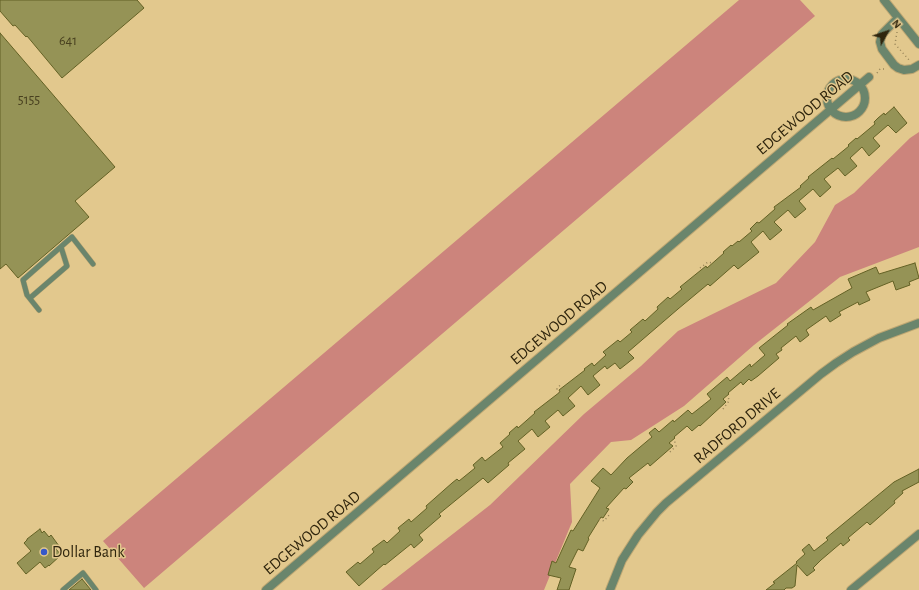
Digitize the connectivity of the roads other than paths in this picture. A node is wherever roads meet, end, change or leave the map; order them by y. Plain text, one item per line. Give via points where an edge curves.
1 (884, 0) edge
2 (898, 18) junction
3 (919, 44) edge
4 (915, 64) edge
5 (869, 77) dead end
6 (859, 85) junction
7 (831, 109) junction
8 (61, 247) junction
9 (93, 264) dead end
10 (30, 298) junction
11 (39, 310) dead end
12 (919, 323) edge
13 (919, 534) edge
14 (63, 590) edge
15 (96, 590) edge
16 (266, 590) edge
17 (610, 590) edge
18 (851, 590) edge

1 - 2 street
2 - 3 street
2 - 4 street via 882,34 882,49 898,68 912,70
5 - 6 street, EDGEWOOD ROAD
6 - 7 street, EDGEWOOD ROAD
6 - 7 street via 846,79 834,83 827,96
6 - 7 street via 863,90 864,99 858,112 844,116 836,114
7 - 16 street, EDGEWOOD ROAD
8 - 9 lane via 72,237
8 - 10 lane via 68,266
8 - 10 lane via 23,280
10 - 11 lane
12 - 17 street, RADFORD DRIVE via 879,338 836,363 666,503 638,535 622,560
13 - 18 street
14 - 15 lane via 83,574

